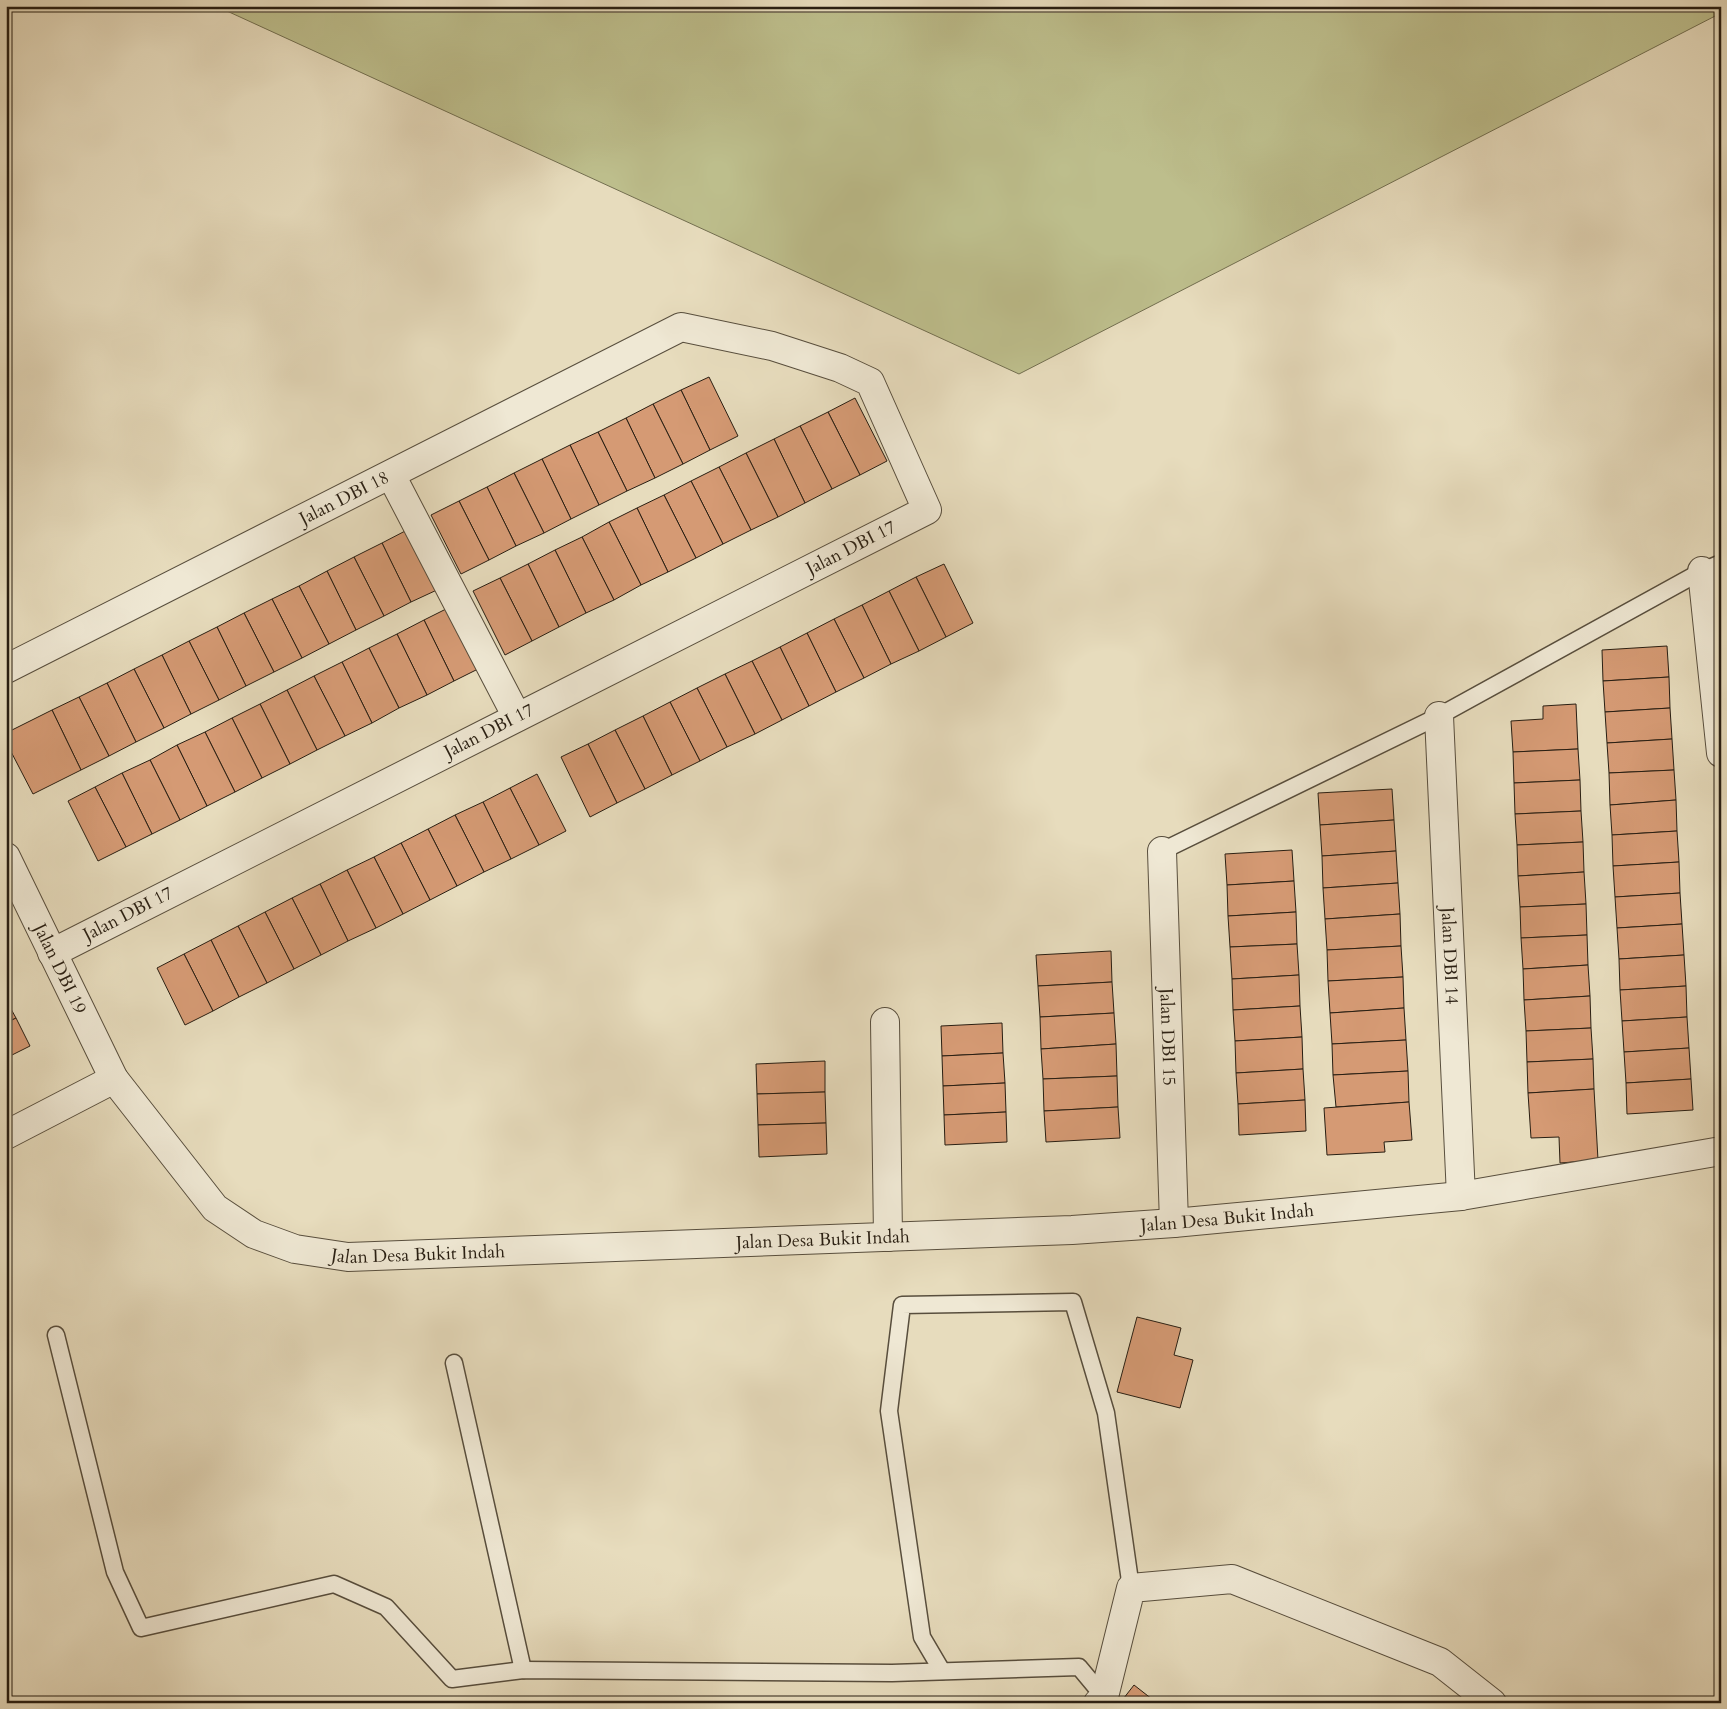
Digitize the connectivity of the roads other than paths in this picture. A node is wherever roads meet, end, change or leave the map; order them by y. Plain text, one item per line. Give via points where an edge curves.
1 (391, 475) junction
2 (927, 510) joint
3 (1711, 567) edge
4 (6, 669) edge
5 (1440, 716) junction
6 (517, 718) junction
7 (1721, 753) edge
8 (1162, 850) joint
9 (6, 857) edge
10 (52, 953) junction
11 (885, 1022) dead end
12 (114, 1079) junction
13 (6, 1136) edge
14 (1721, 1151) edge
15 (1461, 1196) junction
16 (1174, 1223) junction
17 (888, 1236) junction
18 (56, 1334) dead end
19 (454, 1363) dead end
20 (1131, 1588) junction
21 (523, 1670) junction
22 (942, 1671) junction
23 (1101, 1700) edge
24 (1492, 1703) edge

1 - 2 street, Jalan DBI 18 via 681,327 772,346 840,368 870,382
1 - 4 street, Jalan DBI 18
1 - 6 street
2 - 6 street, Jalan DBI 17
3 - 5 lane
3 - 7 street
5 - 8 lane
5 - 15 street, Jalan DBI 14
6 - 10 street, Jalan DBI 17
8 - 16 street, Jalan DBI 15
9 - 10 street, Jalan DBI 19
10 - 12 street, Jalan DBI 19
11 - 17 street
12 - 13 street
12 - 17 street, Jalan Desa Bukit Indah via 215,1208 254,1234 295,1249 348,1257
14 - 15 street, Jalan Desa Bukit Indah
15 - 16 street, Jalan Desa Bukit Indah
16 - 17 street, Jalan Desa Bukit Indah
18 - 21 lane via 115,1572 141,1628 334,1584 386,1607 452,1679
19 - 21 lane
20 - 22 lane via 1106,1413 1073,1302 902,1305 889,1411 922,1637
20 - 23 street
20 - 24 street via 1232,1579 1440,1662
21 - 22 lane
22 - 23 lane via 1079,1667

